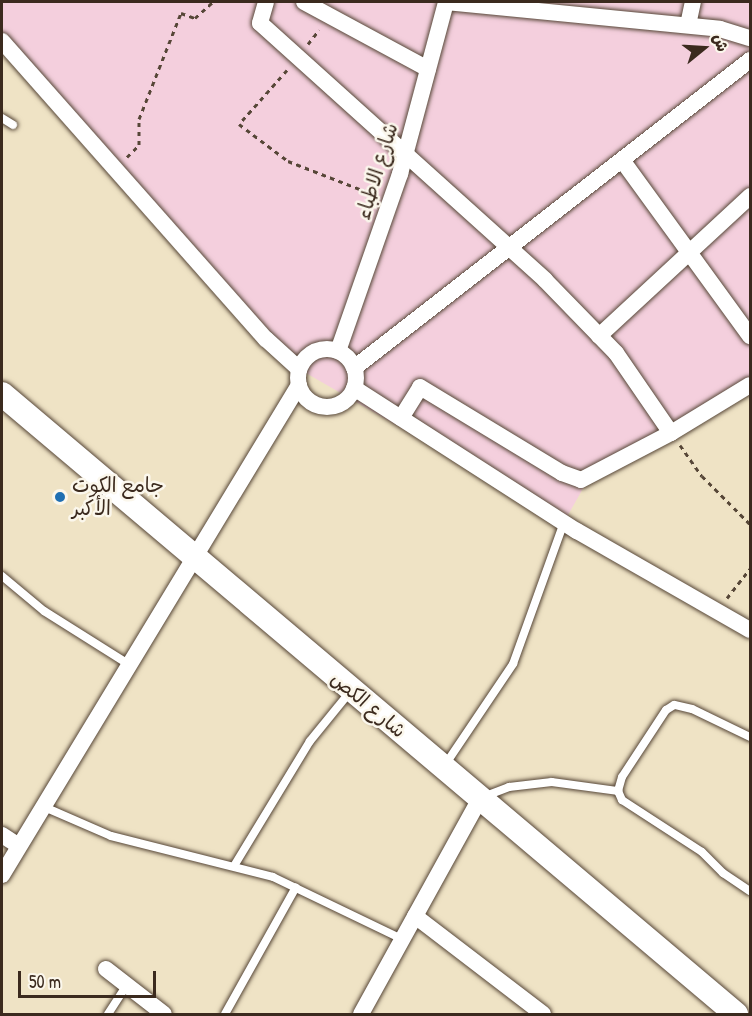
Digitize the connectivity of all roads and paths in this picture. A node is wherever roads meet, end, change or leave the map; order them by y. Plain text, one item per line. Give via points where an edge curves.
1 (213, 2) edge
2 (266, 2) edge
3 (304, 2) edge
4 (446, 2) edge
5 (693, 2) edge
6 (329, 15) junction
7 (688, 26) junction
8 (750, 38) edge
9 (2, 41) edge
10 (299, 57) junction
11 (750, 60) edge
12 (428, 69) junction
13 (2, 118) edge
14 (13, 125) dead end
15 (406, 151) junction
16 (622, 160) junction
17 (116, 169) junction
18 (750, 196) edge
19 (390, 201) junction
20 (509, 249) junction
21 (689, 252) junction
22 (599, 336) junction
23 (750, 336) edge
24 (338, 351) junction
25 (354, 368) junction
26 (299, 377) junction
27 (750, 385) edge
28 (354, 388) junction
29 (2, 394) edge
30 (401, 418) junction
31 (671, 433) junction
32 (564, 522) junction
33 (750, 524) edge
34 (193, 556) junction
35 (750, 569) edge
36 (2, 576) edge
37 (717, 611) junction
38 (750, 630) edge
39 (128, 664) junction
40 (351, 690) junction
41 (750, 737) edge
42 (443, 767) junction
43 (618, 791) junction
44 (480, 798) junction
45 (42, 806) junction
46 (2, 836) edge
47 (19, 846) junction
48 (234, 866) junction
49 (2, 875) edge
50 (296, 887) junction
51 (750, 891) edge
52 (415, 916) junction
53 (402, 939) junction
54 (106, 969) dead end
55 (127, 986) junction
56 (108, 1014) edge
57 (164, 1014) edge
58 (225, 1014) edge
59 (360, 1014) edge
60 (543, 1014) edge
61 (736, 1014) edge

1 - 17 path via 195,18 181,13 139,120 140,145
2 - 10 street via 260,23
3 - 6 street
4 - 7 street
4 - 12 street, شارع الاطباء
5 - 7 street
6 - 10 path
6 - 12 street
7 - 8 street via 727,30
9 - 17 street
10 - 15 street
10 - 19 path via 239,124 288,161
11 - 16 street
12 - 15 street, شارع الاطباء
13 - 14 lane
15 - 19 street, شارع الاطباء
15 - 20 street
16 - 20 street
16 - 21 street
17 - 26 street
18 - 21 street
19 - 24 street, شارع الاطباء
20 - 22 street
20 - 25 street
21 - 22 street
21 - 23 street
22 - 31 street
24 - 25 street
24 - 26 street via 314,351
25 - 28 street
26 - 28 street via 309,400 326,407 343,402
26 - 34 street
27 - 31 street
28 - 30 street
29 - 34 street, شارع الكص
30 - 31 street via 420,387 581,480
30 - 32 street
31 - 33 path via 702,476
32 - 37 street
32 - 42 lane via 513,664
34 - 39 street
34 - 40 street, شارع الكص
35 - 37 path
36 - 39 lane via 44,611
37 - 38 street
39 - 45 street
40 - 42 street, شارع الكص
40 - 48 lane via 310,741
41 - 43 lane via 692,709 674,705 666,710 622,777
42 - 44 street, شارع الكص
43 - 44 lane via 552,782 509,787
43 - 51 lane via 622,800 702,852 723,873
44 - 52 street
44 - 61 street, شارع الكص
45 - 47 street
45 - 48 lane via 111,836
46 - 47 street
47 - 49 street
48 - 50 lane
50 - 53 lane
50 - 58 lane
52 - 53 street
52 - 60 street
53 - 59 street
54 - 55 street
55 - 56 lane
55 - 57 street

